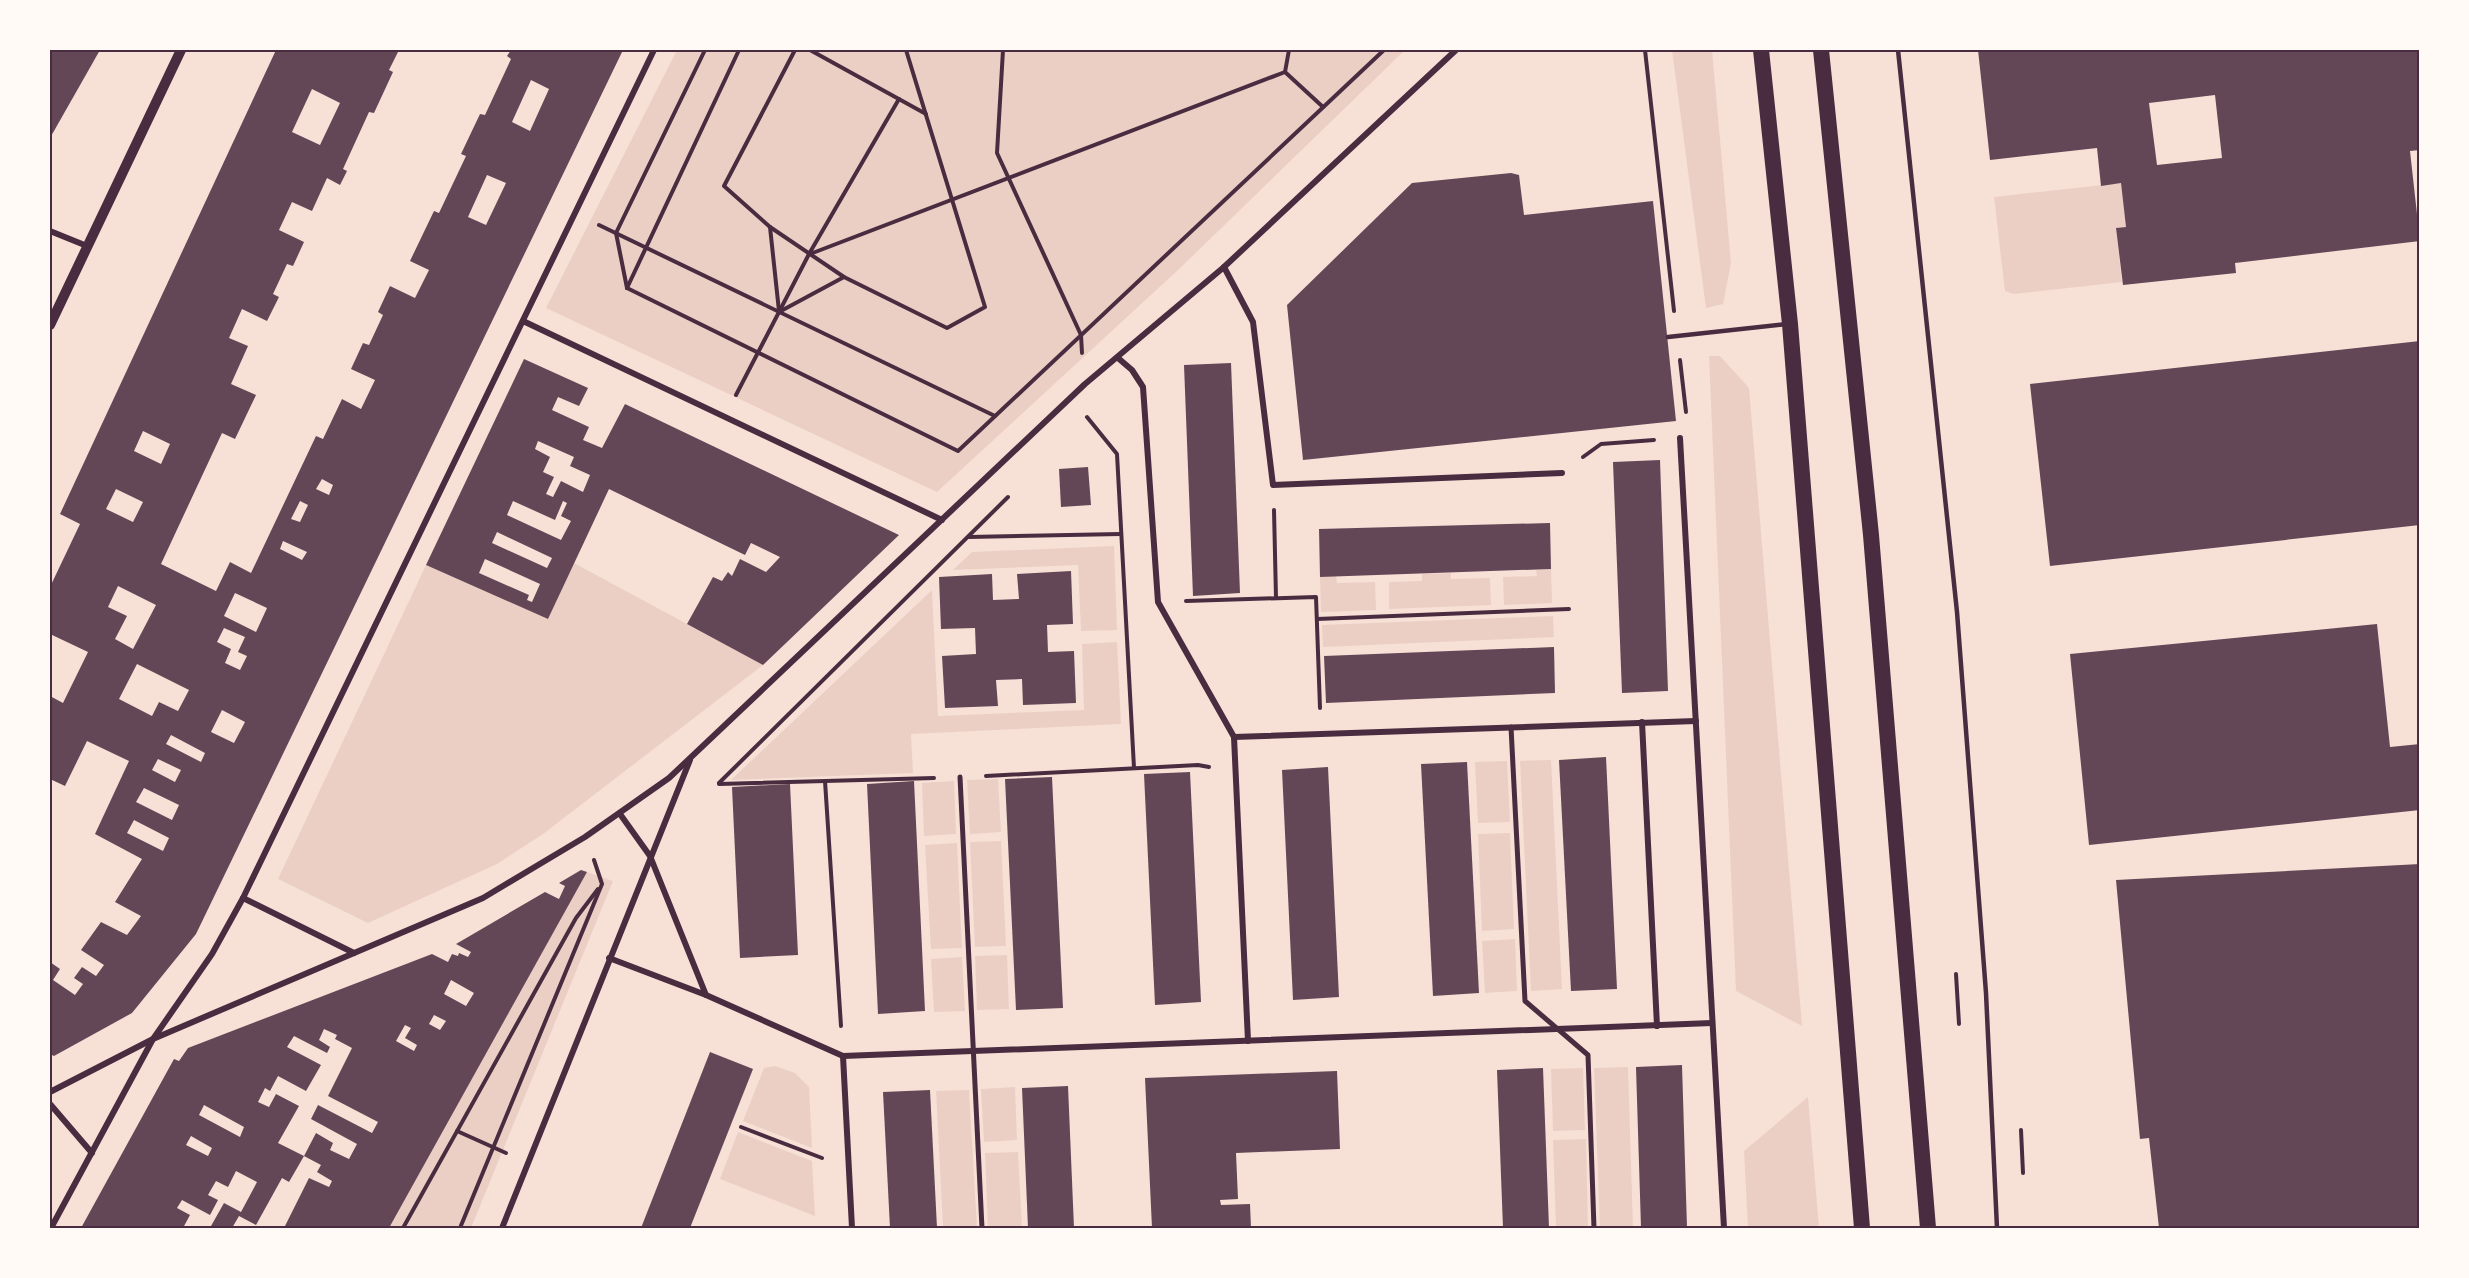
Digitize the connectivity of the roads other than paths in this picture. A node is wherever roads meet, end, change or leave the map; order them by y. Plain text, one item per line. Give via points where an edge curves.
1 (181, 50) edge
2 (654, 50) edge
3 (1456, 50) edge
4 (1761, 50) edge
5 (1821, 50) edge
6 (1898, 50) edge
7 (50, 231) edge
8 (87, 246) junction
9 (1224, 267) junction
10 (523, 321) junction
11 (1790, 324) junction
12 (50, 325) edge
13 (1668, 337) dead end
14 (1118, 358) junction
15 (1680, 438) road end
16 (1562, 473) road end
17 (942, 520) junction
18 (1696, 721) junction
19 (1642, 722) junction
20 (1511, 727) junction
21 (1234, 736) junction
22 (691, 756) junction
23 (960, 777) road end
24 (620, 814) junction
25 (650, 856) junction
26 (243, 898) junction
27 (354, 953) junction
28 (609, 958) junction
29 (706, 995) junction
30 (1712, 1023) junction
31 (1657, 1026) junction
32 (1557, 1029) junction
33 (153, 1039) junction
34 (1248, 1041) junction
35 (973, 1051) junction
36 (843, 1056) junction
37 (50, 1092) edge
38 (50, 1104) edge
39 (92, 1153) junction
40 (51, 1228) edge
41 (502, 1228) edge
42 (852, 1228) edge
43 (982, 1228) edge
44 (1594, 1228) edge
45 (1724, 1228) edge
46 (1862, 1228) edge
47 (1928, 1228) edge
48 (1997, 1228) edge

1 - 8 street
2 - 10 street
3 - 9 street
4 - 11 highway
5 - 47 highway via 1871,535
6 - 48 lane via 1957,612 1986,993
7 - 8 street
8 - 12 street
9 - 14 street
9 - 16 street via 1253,322 1273,485
10 - 17 street
10 - 26 street
11 - 13 lane
11 - 46 highway
14 - 17 street via 1085,384
14 - 21 street via 1143,387 1158,602
15 - 18 street
17 - 22 street
18 - 19 street
18 - 30 street
19 - 20 street
19 - 31 street
20 - 21 street
20 - 32 street via 1525,1001
21 - 34 street
22 - 24 street via 669,778
22 - 25 street
23 - 35 street
24 - 25 street
24 - 27 street via 483,898
25 - 28 street
25 - 29 street
26 - 27 street
26 - 33 street via 212,954
27 - 33 street
28 - 29 street
28 - 41 street
29 - 36 street
30 - 31 street
30 - 45 street
31 - 32 street
32 - 34 street
32 - 44 street via 1588,1055
33 - 37 street
33 - 39 street
34 - 35 street
35 - 36 street
35 - 43 street
36 - 42 street
38 - 39 street
39 - 40 street

